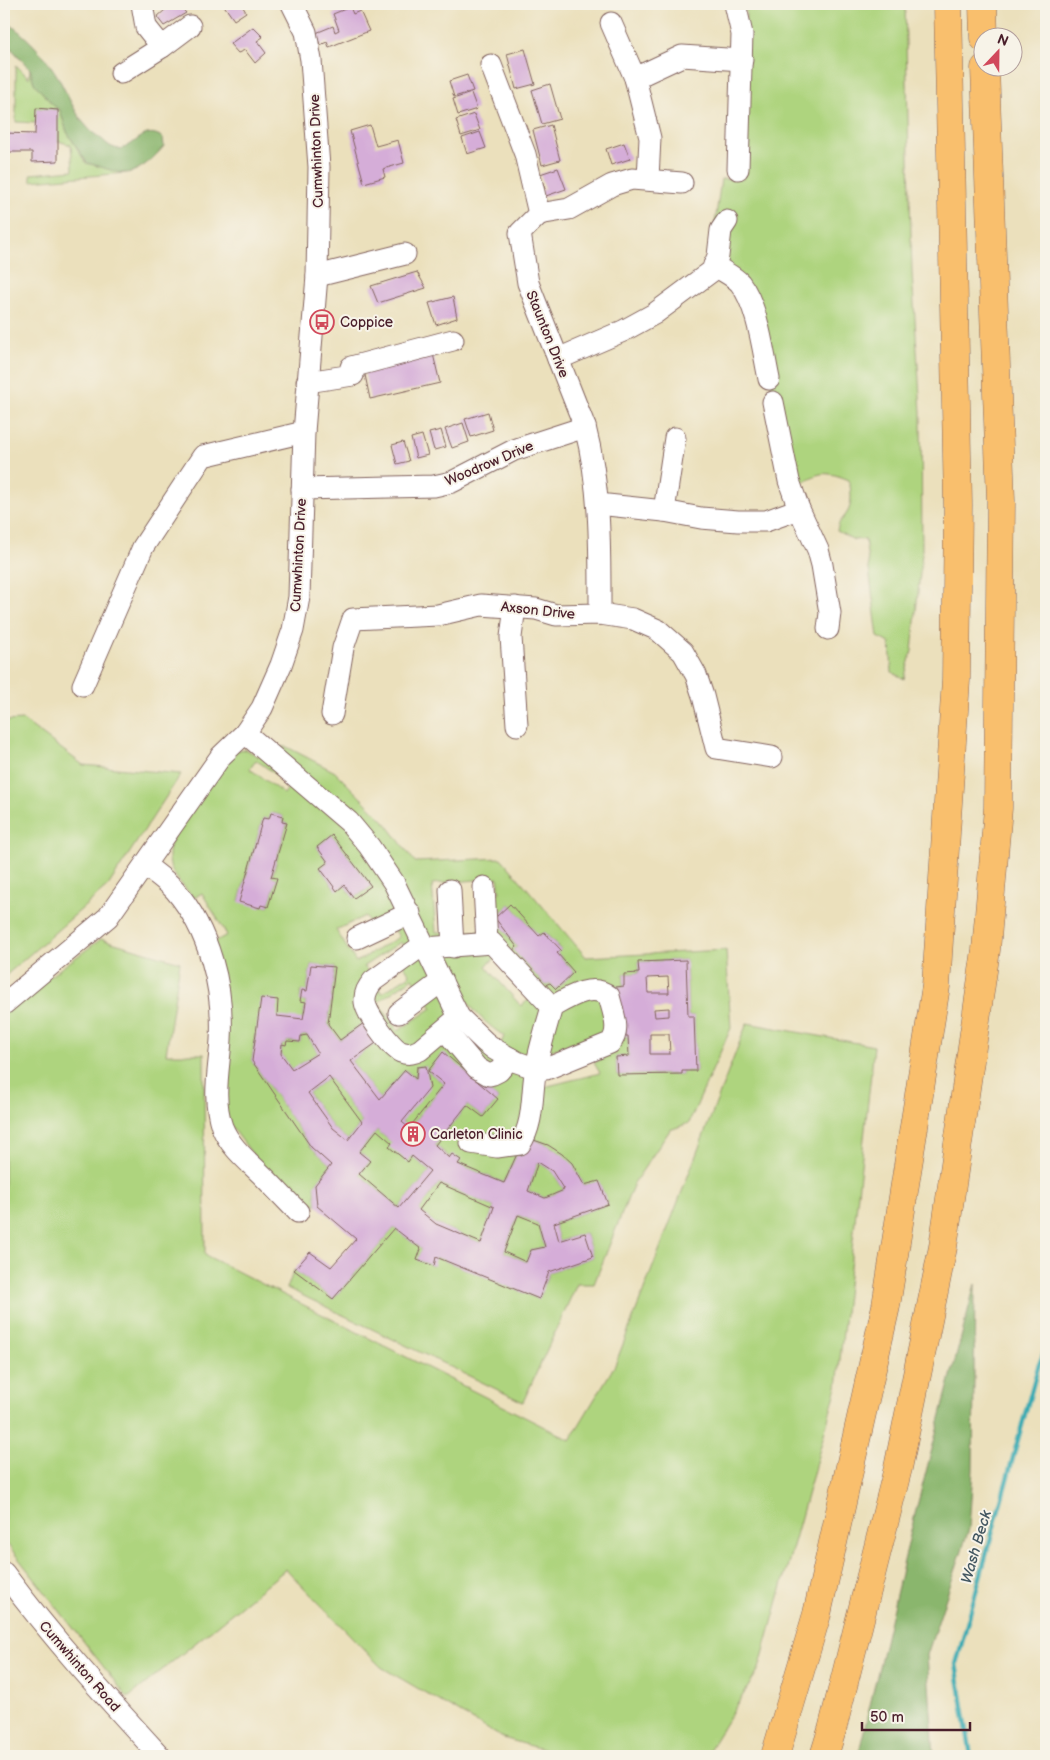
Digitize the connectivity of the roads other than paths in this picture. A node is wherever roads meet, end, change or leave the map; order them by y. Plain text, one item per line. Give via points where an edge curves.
1 (142, 4) edge
2 (292, 4) edge
3 (735, 4) edge
4 (948, 4) edge
5 (983, 4) edge
6 (611, 23) dead end
7 (190, 26) dead end
8 (984, 28) edge
9 (162, 47) junction
10 (742, 60) junction
11 (491, 65) dead end
12 (120, 73) dead end
13 (635, 78) junction
14 (985, 78) edge
15 (738, 169) dead end
16 (648, 179) junction
17 (682, 183) dead end
18 (539, 214) junction
19 (726, 221) dead end
20 (405, 254) dead end
21 (714, 265) junction
22 (318, 276) junction
23 (453, 340) dead end
24 (558, 359) junction
25 (769, 379) dead end
26 (307, 382) junction
27 (774, 402) dead end
28 (585, 426) junction
29 (304, 432) junction
30 (675, 438) dead end
31 (302, 489) junction
32 (598, 504) junction
33 (799, 509) junction
34 (664, 511) junction
35 (515, 608) junction
36 (600, 614) junction
37 (828, 629) dead end
38 (82, 685) dead end
39 (332, 714) dead end
40 (517, 726) dead end
41 (245, 733) junction
42 (772, 757) dead end
43 (146, 866) junction
44 (484, 887) dead end
45 (450, 890) dead end
46 (410, 914) junction
47 (358, 938) dead end
48 (487, 943) junction
49 (424, 947) junction
50 (452, 947) junction
51 (442, 981) junction
52 (4, 1004) edge
53 (552, 1007) junction
54 (399, 1013) dead end
55 (452, 1024) junction
56 (536, 1068) junction
57 (471, 1143) dead end
58 (298, 1212) dead end
59 (4, 1573) edge
60 (160, 1756) edge
61 (775, 1756) edge
62 (824, 1756) edge

1 - 9 street via 146,27
2 - 22 street, Cumwhinton Drive via 306,32 311,60 319,166
3 - 10 street via 742,34
4 - 61 highway via 958,506 957,651 936,986 886,1306 817,1614
5 - 8 highway
6 - 13 street
7 - 9 street
9 - 12 street
10 - 13 street via 682,56
10 - 15 street
11 - 18 street via 525,154
13 - 16 street via 650,138
14 - 62 highway via 1001,501 998,808 986,950 943,1247 898,1468
16 - 17 street
16 - 18 street via 632,179 612,185 569,209
18 - 24 street, Staunton Drive via 520,233 528,283
19 - 21 street
20 - 22 street
21 - 24 street via 712,271 654,314
21 - 25 street via 738,281 747,293
22 - 26 street, Cumwhinton Drive
23 - 26 street via 351,368 353,375
24 - 28 street, Staunton Drive
26 - 29 street, Cumwhinton Drive
27 - 33 street via 789,482
28 - 31 street, Woodrow Drive via 514,450 452,482 434,486
28 - 32 street, Staunton Drive
29 - 31 street, Cumwhinton Drive
29 - 38 street via 203,456 143,547
30 - 34 street
31 - 41 street, Cumwhinton Drive via 299,597 293,630 262,708
32 - 34 street
32 - 36 street, Staunton Drive
33 - 34 street via 766,521 738,522
33 - 37 street via 820,558 830,613
35 - 36 street, Axson Drive via 556,614
35 - 39 street, Axson Drive via 481,605 438,615 353,619 343,648
35 - 40 street via 511,637
36 - 42 street, Axson Drive via 633,619 658,630 683,652 696,675 716,748
41 - 43 street, Cumwhinton Drive via 221,756
41 - 46 street via 349,822 394,883
43 - 52 street, Cumwhinton Drive via 108,917
43 - 58 street via 173,888 188,908 214,967 221,1018 216,1097 223,1128 236,1148
44 - 48 street
45 - 50 street
46 - 47 street
46 - 49 street
48 - 50 street
48 - 53 street via 492,943
49 - 50 street
49 - 51 street
49 - 55 street via 368,986 364,1000 366,1007 394,1047 405,1054 420,1050
51 - 54 street
51 - 55 street
53 - 56 street
53 - 56 street via 581,992 606,993 615,1036 610,1043 555,1066
55 - 56 street via 510,1058
56 - 57 street via 530,1120 520,1144 497,1148
59 - 60 street, Cumwhinton Road via 68,1655

